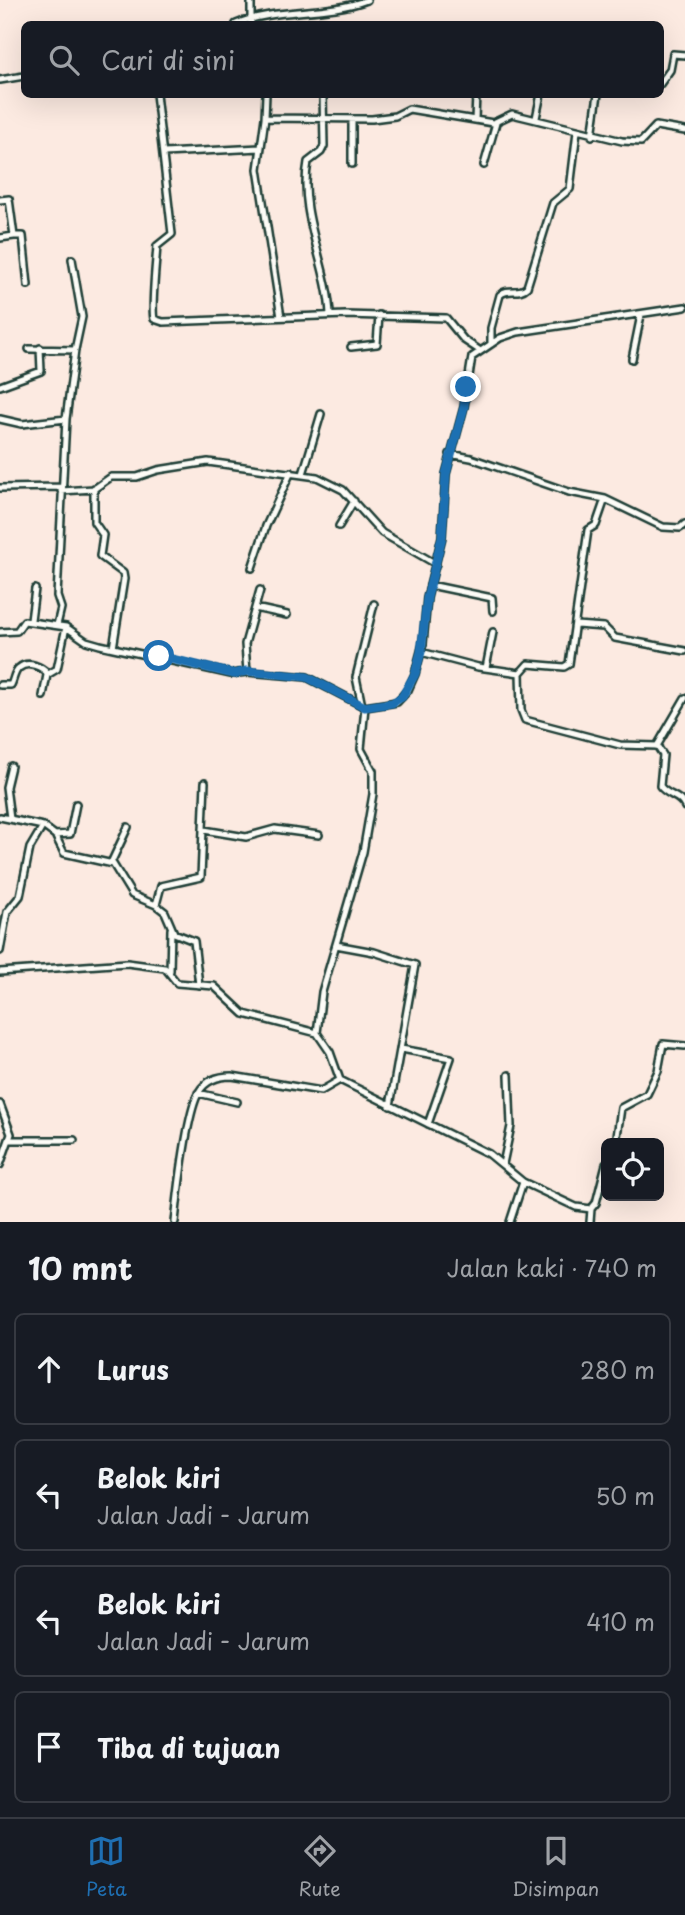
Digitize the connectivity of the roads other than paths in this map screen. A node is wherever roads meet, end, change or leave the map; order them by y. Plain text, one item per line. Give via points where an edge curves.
1 (251, 0) edge
2 (367, 0) edge
3 (251, 21) edge
4 (258, 21) edge
5 (685, 55) edge
6 (21, 76) edge
7 (664, 78) edge
8 (0, 80) edge
9 (157, 98) edge
10 (266, 98) edge
11 (323, 98) edge
12 (476, 98) edge
13 (540, 98) edge
14 (597, 98) edge
15 (265, 118) junction
16 (536, 118) junction
17 (324, 120) junction
18 (352, 120) junction
19 (475, 120) junction
20 (496, 123) junction
21 (577, 131) junction
22 (685, 131) edge
23 (592, 136) junction
24 (260, 148) junction
25 (164, 153) junction
26 (352, 164) dead end
27 (484, 165) dead end
28 (0, 200) edge
29 (14, 236) junction
30 (0, 238) edge
31 (72, 259) dead end
32 (28, 285) dead end
33 (685, 307) edge
34 (330, 315) junction
35 (379, 315) junction
36 (641, 315) junction
37 (281, 317) junction
38 (491, 344) junction
39 (351, 347) dead end
40 (40, 348) junction
41 (29, 349) dead end
42 (75, 350) junction
43 (479, 350) junction
44 (632, 359) dead end
45 (0, 386) edge
46 (321, 414) dead end
47 (0, 419) edge
48 (66, 419) junction
49 (450, 454) junction
50 (291, 472) junction
51 (303, 474) junction
52 (0, 488) edge
53 (94, 488) junction
54 (61, 489) junction
55 (605, 499) junction
56 (354, 501) junction
57 (685, 524) edge
58 (339, 526) dead end
59 (436, 564) junction
60 (252, 568) dead end
61 (430, 585) junction
62 (35, 589) dead end
63 (260, 590) dead end
64 (374, 604) dead end
65 (255, 608) junction
66 (493, 611) dead end
67 (287, 615) dead end
68 (31, 620) junction
69 (57, 625) junction
70 (576, 625) junction
71 (66, 627) junction
72 (0, 632) edge
73 (493, 632) dead end
74 (113, 648) junction
75 (685, 651) edge
76 (421, 652) junction
77 (486, 668) junction
78 (247, 671) junction
79 (520, 673) junction
80 (48, 674) junction
81 (0, 685) edge
82 (43, 696) dead end
83 (685, 698) edge
84 (364, 707) junction
85 (657, 746) junction
86 (11, 766) dead end
87 (205, 782) dead end
88 (76, 804) dead end
89 (685, 807) edge
90 (0, 817) edge
91 (10, 818) junction
92 (43, 826) junction
93 (128, 827) dead end
94 (204, 830) junction
95 (55, 835) junction
96 (319, 835) dead end
97 (111, 863) junction
98 (156, 905) junction
99 (171, 929) junction
100 (336, 945) junction
101 (0, 951) edge
102 (170, 971) junction
103 (0, 972) edge
104 (199, 985) junction
105 (317, 1033) junction
106 (685, 1046) edge
107 (401, 1049) junction
108 (509, 1076) dead end
109 (340, 1080) junction
110 (198, 1093) junction
111 (237, 1102) dead end
112 (0, 1104) edge
113 (390, 1106) junction
114 (428, 1124) junction
115 (616, 1138) edge
116 (10, 1140) junction
117 (74, 1140) dead end
118 (503, 1164) junction
119 (0, 1165) edge
120 (523, 1182) junction
121 (601, 1184) edge
122 (591, 1209) junction
123 (174, 1222) edge
124 (510, 1222) edge
125 (590, 1222) edge

1 - 3 street
2 - 4 street
5 - 7 street via 673,54
6 - 8 street
9 - 25 street
10 - 15 street
11 - 17 street
12 - 19 street
13 - 16 street
14 - 23 street
15 - 17 street
15 - 24 street
16 - 20 street via 509,113
16 - 21 street
17 - 18 street
17 - 34 street via 323,150 308,162 306,188
18 - 19 street via 395,116 409,109
18 - 26 street
19 - 20 street
20 - 27 street
21 - 23 street
21 - 38 street via 570,189 554,203 527,287 500,295
22 - 23 street via 656,125 637,142
24 - 25 street
24 - 37 street via 261,191
25 - 37 street via 172,234 156,248 154,318 163,322
28 - 29 street via 9,200
29 - 30 street
29 - 32 street via 23,236
31 - 42 street via 82,317
33 - 36 street
34 - 35 street
34 - 37 street
35 - 39 street via 377,344
35 - 43 street via 446,318 464,341
36 - 38 street via 518,332
36 - 44 street
38 - 43 street
40 - 41 street
40 - 42 street
40 - 45 street via 40,371
42 - 48 street
43 - 49 street via 470,362 464,407
46 - 51 street
47 - 48 street via 22,424
48 - 54 street
49 - 55 street
49 - 59 street
50 - 51 street
50 - 53 street via 203,463 136,477 111,477
50 - 60 street
51 - 56 street via 331,482
52 - 54 street
53 - 54 street
53 - 74 street via 94,522 103,535 100,556 123,573 124,579
54 - 69 street via 57,596 61,609
55 - 57 street via 663,527
55 - 70 street via 596,525 588,530
56 - 58 street
56 - 59 street via 382,533
59 - 61 street
61 - 66 street via 492,598
61 - 76 street
62 - 68 street
63 - 65 street
64 - 84 street via 355,677
65 - 67 street
65 - 78 street via 245,644
68 - 69 street
68 - 72 street via 22,621 16,631
69 - 71 street
70 - 75 street via 604,627 615,638
70 - 79 street via 569,665 528,664
71 - 74 street via 86,641
71 - 80 street via 57,669
73 - 77 street
74 - 78 street via 234,674
76 - 77 street
76 - 84 street via 402,697
77 - 79 street
78 - 84 street via 307,677
79 - 85 street via 521,715 529,722 621,745
80 - 81 street via 43,668 25,665 18,668 10,685
80 - 82 street
83 - 85 street
84 - 100 street via 361,749 373,771 373,794 365,846
85 - 89 street via 663,755 660,786
86 - 91 street via 6,787
87 - 94 street
88 - 95 street via 70,834
90 - 91 street
91 - 92 street
92 - 95 street
92 - 101 street via 30,848 20,896 7,912
93 - 97 street
94 - 96 street via 246,837 275,829
94 - 98 street via 201,877 161,886
95 - 97 street via 64,853
97 - 98 street via 132,895
98 - 99 street via 165,912
99 - 102 street
99 - 104 street via 194,941
100 - 105 street via 322,992
100 - 107 street via 374,951 415,965
102 - 103 street via 127,962
102 - 104 street via 177,983
104 - 105 street via 214,986 244,1014
105 - 109 street
106 - 115 street via 662,1045 659,1070 647,1094 621,1108
107 - 113 street
107 - 114 street via 451,1058
108 - 118 street via 511,1126
109 - 110 street via 325,1091 316,1091 223,1076
109 - 113 street
110 - 111 street
110 - 123 street
112 - 116 street
113 - 114 street
114 - 118 street
116 - 117 street
116 - 119 street
118 - 120 street
120 - 122 street via 576,1207
120 - 124 street
121 - 122 street
122 - 125 street

